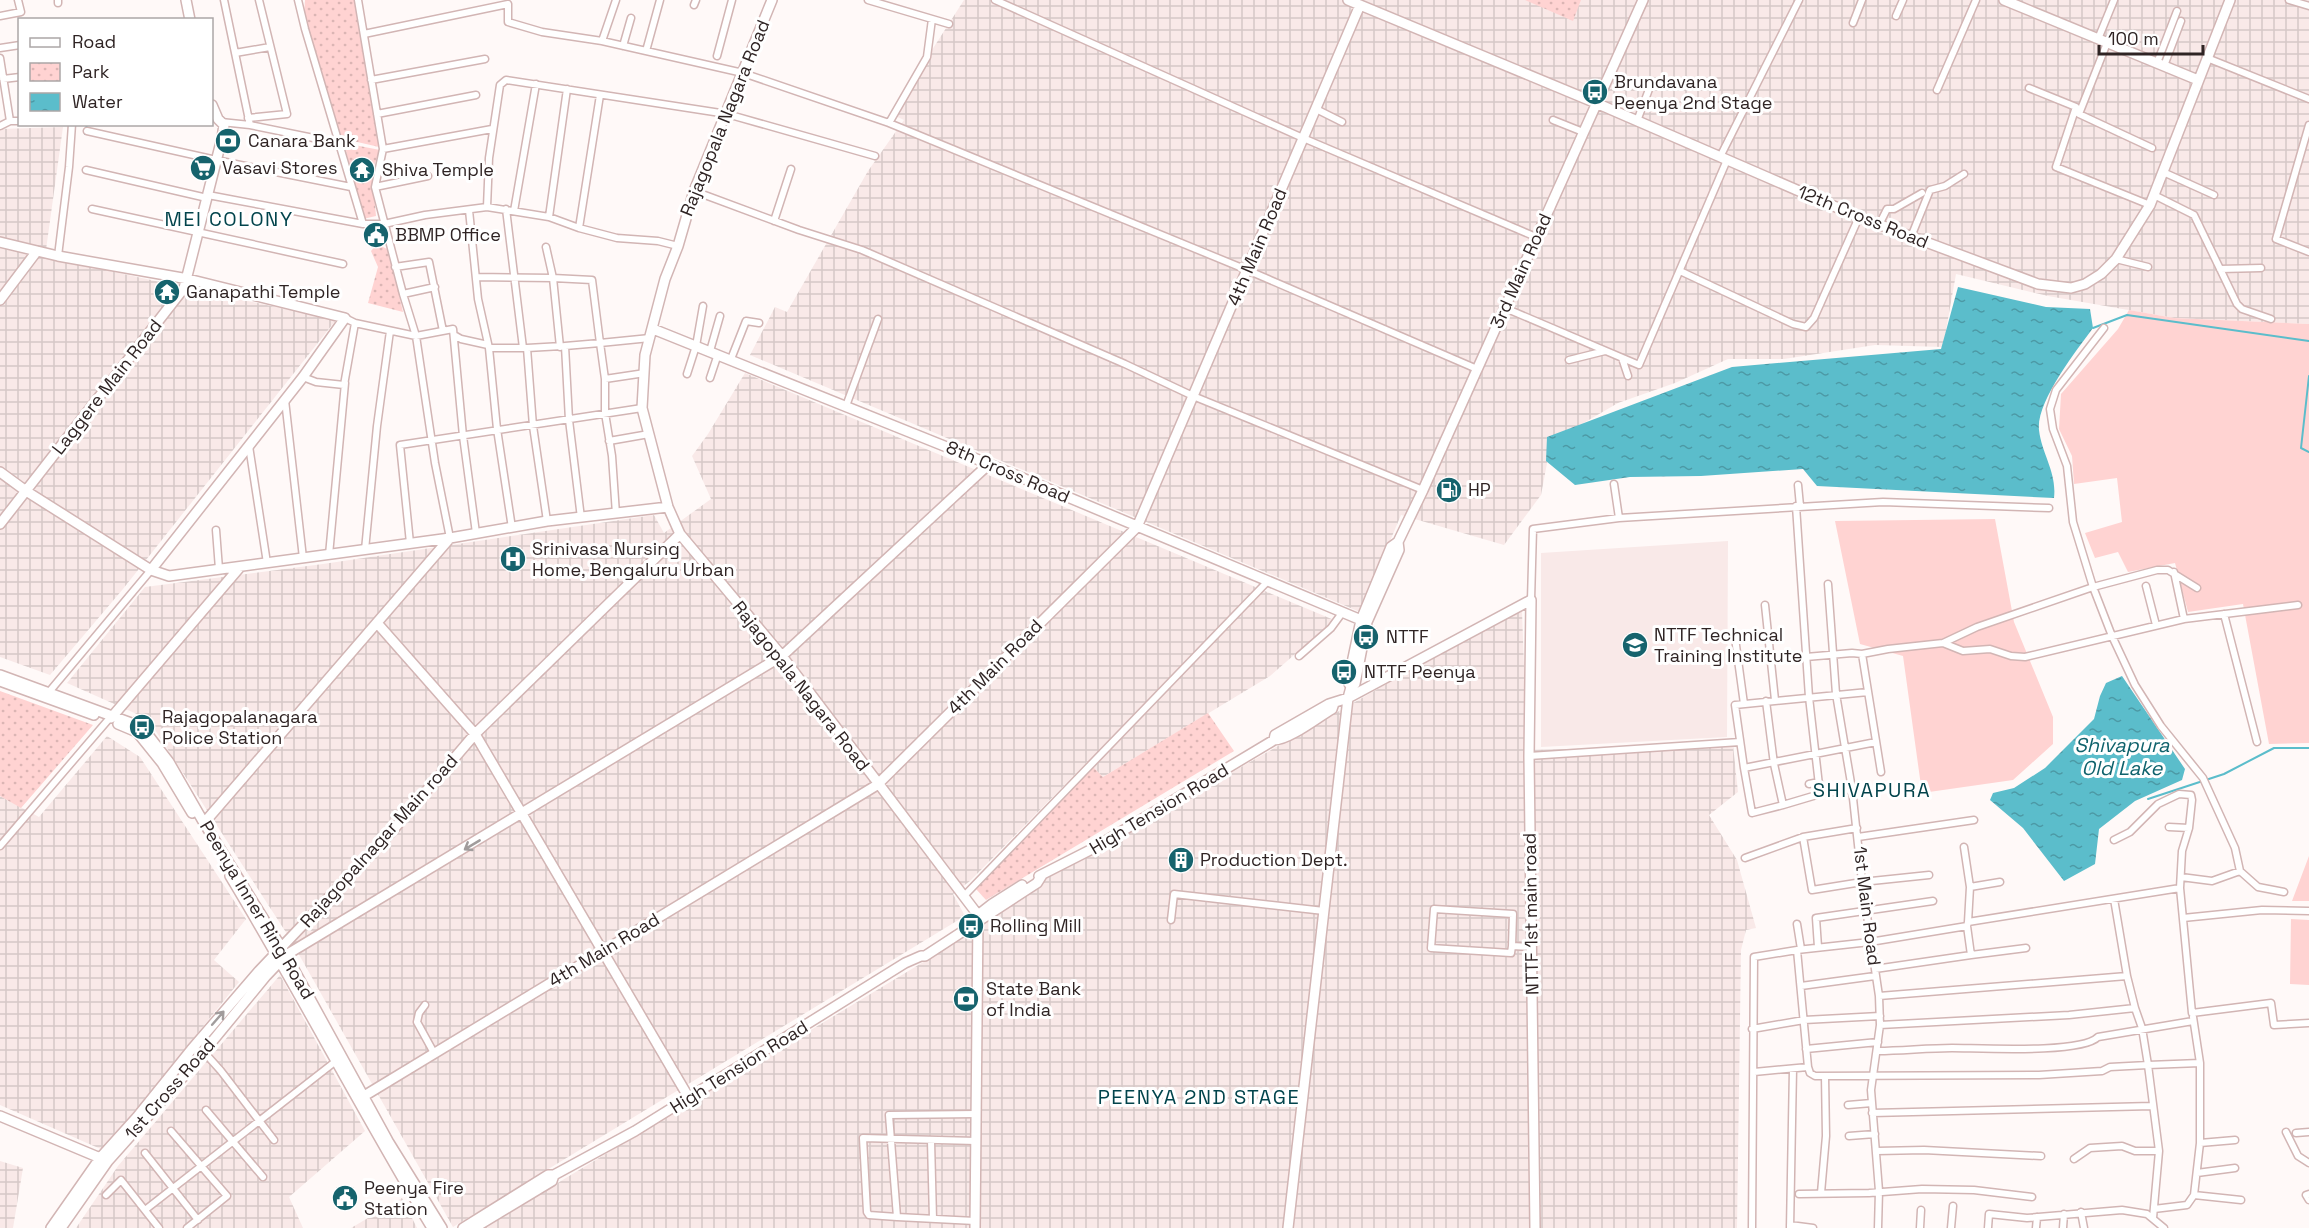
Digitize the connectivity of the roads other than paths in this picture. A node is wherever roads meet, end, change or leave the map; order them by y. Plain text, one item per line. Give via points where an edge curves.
1 (18, 0) edge
2 (186, 0) edge
3 (224, 0) edge
4 (259, 0) edge
5 (298, 0) edge
6 (358, 0) edge
7 (616, 0) edge
8 (660, 0) edge
9 (732, 0) edge
10 (772, 0) edge
11 (868, 0) edge
12 (995, 0) edge
13 (1348, 0) edge
14 (1643, 0) edge
15 (1799, 0) edge
16 (1862, 0) edge
17 (1903, 0) edge
18 (1976, 0) edge
19 (2115, 0) edge
20 (2230, 0) edge
21 (2289, 0) edge
22 (2008, 1) edge
23 (1360, 5) junction
24 (2309, 6) edge
25 (2177, 11) dead end
26 (0, 16) edge
27 (1896, 16) dead end
28 (190, 18) edge
29 (631, 18) dead end
30 (932, 19) junction
31 (2181, 21) dead end
32 (1853, 23) dead end
33 (949, 24) dead end
34 (364, 34) junction
35 (602, 41) junction
36 (2103, 41) junction
37 (18, 45) edge
38 (623, 46) junction
39 (270, 47) junction
40 (0, 48) edge
41 (646, 51) junction
42 (235, 53) junction
43 (717, 56) dead end
44 (0, 58) edge
45 (2207, 58) junction
46 (485, 59) dead end
47 (2160, 64) junction
48 (743, 73) junction
49 (18, 77) edge
50 (3, 79) junction
51 (371, 80) junction
52 (2198, 80) junction
53 (536, 84) junction
54 (1652, 84) dead end
55 (2029, 88) dead end
56 (567, 89) junction
57 (1937, 90) dead end
58 (476, 95) dead end
59 (600, 95) junction
60 (2309, 99) edge
61 (1596, 104) junction
62 (213, 107) edge
63 (1316, 109) junction
64 (377, 114) junction
65 (727, 114) junction
66 (1553, 120) dead end
67 (10, 121) junction
68 (18, 121) edge
69 (1637, 121) junction
70 (221, 122) junction
71 (249, 122) junction
72 (1342, 122) dead end
73 (889, 123) junction
74 (2309, 125) edge
75 (0, 126) edge
76 (72, 126) edge
77 (492, 129) junction
78 (87, 131) dead end
79 (1583, 132) junction
80 (1303, 138) junction
81 (338, 143) junction
82 (382, 148) junction
83 (2152, 148) dead end
84 (875, 156) dead end
85 (1724, 159) junction
86 (216, 160) junction
87 (791, 169) dead end
88 (86, 170) dead end
89 (2163, 172) junction
90 (1964, 174) dead end
91 (428, 176) dead end
92 (351, 187) junction
93 (375, 188) junction
94 (694, 191) junction
95 (1922, 193) dead end
96 (2154, 195) junction
97 (2214, 195) dead end
98 (208, 197) junction
99 (2150, 205) junction
100 (487, 207) junction
101 (92, 209) dead end
102 (469, 210) junction
103 (510, 210) junction
104 (549, 217) junction
105 (1859, 217) junction
106 (774, 221) junction
107 (363, 224) junction
108 (384, 224) junction
109 (1879, 225) junction
110 (579, 228) junction
111 (200, 231) junction
112 (1536, 237) junction
113 (1911, 237) junction
114 (0, 242) edge
115 (546, 246) dead end
116 (678, 246) junction
117 (37, 251) junction
118 (2309, 252) edge
119 (58, 256) junction
120 (2115, 260) junction
121 (343, 264) dead end
122 (396, 267) junction
123 (2148, 267) dead end
124 (2261, 268) dead end
125 (2220, 269) junction
126 (1247, 270) junction
127 (1680, 271) junction
128 (476, 277) junction
129 (514, 277) junction
130 (553, 278) junction
131 (188, 279) junction
132 (435, 287) junction
133 (403, 294) junction
134 (0, 300) edge
135 (703, 306) dead end
136 (1505, 308) junction
137 (720, 316) dead end
138 (345, 318) junction
139 (878, 319) dead end
140 (2271, 319) dead end
141 (355, 323) junction
142 (759, 323) dead end
143 (2104, 328) dead end
144 (443, 331) junction
145 (390, 332) junction
146 (651, 334) junction
147 (454, 335) junction
148 (416, 336) junction
149 (600, 343) junction
150 (489, 346) junction
151 (563, 346) junction
152 (696, 346) junction
153 (525, 348) junction
154 (1605, 350) junction
155 (714, 353) junction
156 (1622, 358) junction
157 (731, 359) junction
158 (1569, 360) dead end
159 (1477, 369) junction
160 (645, 373) junction
161 (687, 374) dead end
162 (1628, 376) dead end
163 (303, 377) junction
164 (710, 378) dead end
165 (605, 379) junction
166 (345, 383) junction
167 (1193, 396) junction
168 (285, 399) junction
169 (846, 406) junction
170 (642, 408) junction
171 (604, 414) junction
172 (569, 420) junction
173 (532, 426) junction
174 (497, 429) junction
175 (649, 435) junction
176 (463, 436) junction
177 (431, 440) junction
178 (609, 441) junction
179 (249, 445) junction
180 (989, 464) junction
181 (0, 472) edge
182 (1614, 484) dead end
183 (1798, 485) dead end
184 (1423, 490) junction
185 (26, 491) junction
186 (1798, 506) junction
187 (668, 507) junction
188 (2049, 508) dead end
189 (616, 514) junction
190 (581, 518) junction
191 (1620, 518) junction
192 (548, 521) junction
193 (0, 524) edge
194 (1137, 527) junction
195 (512, 528) junction
196 (216, 530) dead end
197 (476, 533) junction
198 (680, 534) junction
199 (450, 538) junction
200 (1398, 542) junction
201 (410, 543) junction
202 (365, 550) junction
203 (329, 555) junction
204 (303, 558) junction
205 (267, 563) junction
206 (240, 567) junction
207 (219, 569) junction
208 (151, 570) junction
209 (2174, 572) junction
210 (1267, 582) junction
211 (1828, 584) dead end
212 (2146, 586) dead end
213 (2093, 587) junction
214 (2197, 588) dead end
215 (1531, 600) junction
216 (1765, 605) dead end
217 (2298, 605) dead end
218 (1342, 613) junction
219 (2224, 614) junction
220 (2184, 619) junction
221 (1361, 620) junction
222 (377, 623) junction
223 (2156, 625) junction
224 (2112, 636) junction
225 (1735, 638) dead end
226 (1943, 643) junction
227 (1862, 654) junction
228 (782, 656) junction
229 (1299, 656) dead end
230 (1833, 656) junction
231 (1806, 657) junction
232 (0, 675) edge
233 (0, 681) edge
234 (1351, 687) junction
235 (49, 692) junction
236 (1868, 692) junction
237 (1836, 694) junction
238 (1809, 697) junction
239 (1347, 698) junction
240 (1775, 700) junction
241 (1766, 701) junction
242 (1744, 704) junction
243 (111, 718) junction
244 (475, 734) junction
245 (1740, 742) junction
246 (1876, 742) junction
247 (2257, 742) dead end
248 (1845, 749) junction
249 (1817, 755) junction
250 (1529, 756) junction
251 (1774, 764) junction
252 (1744, 768) junction
253 (1881, 772) dead end
254 (1819, 782) junction
255 (877, 784) junction
256 (1809, 784) dead end
257 (1852, 789) junction
258 (1820, 794) junction
259 (1782, 805) junction
260 (522, 815) junction
261 (1974, 820) dead end
262 (204, 822) junction
263 (2169, 827) dead end
264 (1857, 828) junction
265 (2189, 828) junction
266 (1803, 837) junction
267 (1858, 837) junction
268 (2114, 840) dead end
269 (0, 846) edge
270 (1964, 847) dead end
271 (1744, 858) dead end
272 (2240, 871) junction
273 (1929, 874) dead end
274 (2181, 877) junction
275 (1862, 882) junction
276 (2000, 882) dead end
277 (1970, 887) junction
278 (2180, 888) junction
279 (2284, 892) dead end
280 (964, 896) junction
281 (2114, 899) junction
282 (1933, 901) dead end
283 (1324, 911) junction
284 (2309, 911) edge
285 (1867, 912) junction
286 (2183, 918) junction
287 (978, 919) junction
288 (1171, 920) dead end
289 (1797, 924) dead end
290 (1967, 924) junction
291 (1870, 942) junction
292 (1512, 946) junction
293 (1532, 947) junction
294 (1818, 947) junction
295 (2026, 948) dead end
296 (1799, 950) junction
297 (602, 951) junction
298 (281, 954) junction
299 (1971, 955) junction
300 (1875, 973) junction
301 (2127, 976) junction
302 (1801, 986) junction
303 (1879, 996) junction
304 (425, 1005) dead end
305 (2135, 1008) junction
306 (1880, 1016) junction
307 (2193, 1017) junction
308 (1804, 1020) junction
309 (2309, 1023) edge
310 (1880, 1025) junction
311 (2142, 1028) junction
312 (1752, 1029) junction
313 (1878, 1042) junction
314 (1806, 1049) junction
315 (1878, 1051) junction
316 (204, 1052) junction
317 (434, 1053) junction
318 (336, 1061) junction
319 (2200, 1063) junction
320 (2148, 1065) junction
321 (1808, 1067) junction
322 (1793, 1069) junction
323 (1754, 1072) junction
324 (1825, 1076) junction
325 (1874, 1077) junction
326 (364, 1096) junction
327 (689, 1098) junction
328 (1872, 1103) junction
329 (1848, 1105) dead end
330 (2152, 1106) junction
331 (206, 1110) dead end
332 (1872, 1113) junction
333 (976, 1114) junction
334 (0, 1116) edge
335 (258, 1121) junction
336 (171, 1131) dead end
337 (2286, 1132) dead end
338 (2309, 1132) edge
339 (2296, 1133) dead end
340 (1875, 1134) junction
341 (1849, 1136) dead end
342 (274, 1140) dead end
343 (890, 1140) junction
344 (2235, 1140) dead end
345 (233, 1141) junction
346 (931, 1141) junction
347 (976, 1141) junction
348 (2200, 1143) junction
349 (2159, 1151) junction
350 (1877, 1152) junction
351 (145, 1153) dead end
352 (2042, 1156) dead end
353 (104, 1159) junction
354 (2074, 1159) dead end
355 (2309, 1163) edge
356 (202, 1166) junction
357 (2235, 1168) dead end
358 (2197, 1173) junction
359 (554, 1175) junction
360 (263, 1177) dead end
361 (172, 1189) junction
362 (1879, 1191) junction
363 (1821, 1193) junction
364 (1799, 1194) dead end
365 (2309, 1194) edge
366 (106, 1195) dead end
367 (2194, 1195) junction
368 (2032, 1197) dead end
369 (2241, 1200) dead end
370 (2309, 1200) edge
371 (1953, 1206) dead end
372 (2154, 1209) junction
373 (144, 1210) junction
374 (1921, 1210) dead end
375 (2081, 1212) junction
376 (2064, 1215) junction
377 (897, 1217) junction
378 (2037, 1217) junction
379 (2153, 1218) junction
380 (933, 1219) junction
381 (198, 1220) junction
382 (975, 1225) edge
383 (1790, 1227) edge
384 (51, 1228) edge
385 (61, 1228) edge
386 (159, 1228) edge
387 (187, 1228) edge
388 (432, 1228) edge
389 (442, 1228) edge
390 (463, 1228) edge
391 (474, 1228) edge
392 (1288, 1228) edge
393 (1535, 1228) edge
394 (1752, 1228) edge
395 (1813, 1228) edge
396 (1878, 1228) edge
397 (1920, 1228) edge
398 (1951, 1228) edge
399 (1988, 1228) edge
400 (2037, 1228) edge
401 (2063, 1228) edge
402 (2084, 1228) edge
403 (2164, 1228) edge

1 - 26 street via 21,12
2 - 28 street
3 - 42 street
4 - 39 street
5 - 81 street
6 - 34 street
7 - 35 street
8 - 41 street
9 - 43 street
10 - 48 street, Rajagopala Nagara Road
11 - 30 street
12 - 80 street
13 - 23 street, 12th Cross Road
14 - 61 street, 3rd Main Road
15 - 85 street
16 - 32 street
17 - 27 street
18 - 57 street
19 - 36 street
20 - 45 street, 12th Cross Road
21 - 24 street
22 - 36 street
23 - 61 street, 12th Cross Road
23 - 63 street, 4th Main Road
25 - 47 street
29 - 38 street
30 - 33 street
30 - 73 street via 927,57
31 - 47 street
34 - 35 street via 508,4 508,22 542,32
34 - 51 street
35 - 38 street
36 - 47 street
36 - 83 street via 2079,114
37 - 40 street
38 - 41 street
39 - 42 street
39 - 71 street via 287,114
41 - 48 street
42 - 71 street
44 - 50 street
45 - 52 street, 12th Cross Road
45 - 60 street
46 - 51 street
47 - 52 street
48 - 65 street, Rajagopala Nagara Road
48 - 73 street
49 - 50 street
50 - 67 street
51 - 64 street
52 - 89 street, 12th Cross Road
53 - 56 street
53 - 77 street via 501,82
53 - 103 street
54 - 69 street
55 - 99 street via 2076,107 2056,167
56 - 59 street
56 - 104 street
58 - 64 street
59 - 65 street
59 - 110 street
61 - 69 street, 12th Cross Road
61 - 79 street, 3rd Main Road
62 - 70 street
63 - 72 street
63 - 80 street, 4th Main Road
64 - 82 street
65 - 84 street
65 - 94 street, Rajagopala Nagara Road
66 - 79 street
67 - 68 street
67 - 75 street
69 - 85 street, 12th Cross Road
70 - 71 street
70 - 86 street, Laggere Main Road via 224,125
71 - 81 street
73 - 126 street
74 - 118 street via 2276,239
76 - 119 street
77 - 82 street
77 - 100 street
78 - 86 street
79 - 112 street, 3rd Main Road
80 - 112 street
80 - 126 street, 4th Main Road
81 - 92 street
82 - 93 street
85 - 105 street, 12th Cross Road
85 - 127 street
86 - 92 street
86 - 98 street, Laggere Main Road
87 - 106 street
88 - 98 street
89 - 96 street, 12th Cross Road
89 - 97 street
90 - 113 street via 1930,190
91 - 93 street
92 - 107 street
93 - 108 street
94 - 106 street
94 - 116 street, Rajagopala Nagara Road
95 - 109 street via 1887,209
96 - 99 street, 12th Cross Road
96 - 125 street via 2194,215
98 - 107 street
98 - 111 street, Laggere Main Road
99 - 120 street, 12th Cross Road
100 - 102 street
100 - 103 street
101 - 111 street
102 - 108 street
102 - 128 street
103 - 104 street
103 - 129 street
104 - 110 street
105 - 109 street, 12th Cross Road
105 - 127 street via 1814,318 1806,327
106 - 167 street via 873,254
107 - 108 street
108 - 122 street
109 - 113 street, 12th Cross Road
110 - 116 street via 617,238
111 - 121 street
111 - 131 street, Laggere Main Road
112 - 136 street, 3rd Main Road
113 - 120 street, 12th Cross Road via 2055,287 2085,284
114 - 117 street
115 - 130 street
116 - 146 street, Rajagopala Nagara Road
117 - 119 street
117 - 134 street
119 - 131 street
120 - 123 street
122 - 132 street via 429,262
122 - 133 street
124 - 125 street
125 - 140 street via 2242,309
126 - 159 street
126 - 167 street, 4th Main Road
127 - 156 street via 1639,365
128 - 129 street
128 - 150 street
129 - 130 street
129 - 153 street
130 - 149 street via 592,280
130 - 151 street
131 - 138 street
131 - 185 street, Laggere Main Road
132 - 133 street
132 - 144 street
133 - 148 street
135 - 152 street
136 - 154 street
136 - 159 street, 3rd Main Road
137 - 155 street
138 - 141 street
138 - 163 street
139 - 169 street
141 - 145 street
141 - 166 street
142 - 157 street via 746,321
143 - 213 street via 2056,390 2050,409 2067,466 2073,522
144 - 147 street via 453,329
144 - 148 street
145 - 148 street
145 - 202 street
146 - 149 street
146 - 152 street, 8th Cross Road
146 - 160 street, Rajagopala Nagara Road
147 - 150 street
147 - 176 street
148 - 177 street
149 - 151 street
149 - 165 street
150 - 153 street
150 - 174 street
151 - 153 street
151 - 172 street
152 - 155 street, 8th Cross Road
152 - 161 street
153 - 173 street
154 - 156 street
154 - 158 street
155 - 157 street, 8th Cross Road
155 - 164 street
156 - 162 street
157 - 169 street, 8th Cross Road
159 - 184 street, 3rd Main Road
160 - 165 street
160 - 170 street, Rajagopala Nagara Road
163 - 166 street via 316,382
163 - 168 street
165 - 171 street
166 - 203 street
167 - 184 street
167 - 194 street, 4th Main Road
168 - 179 street
168 - 204 street
169 - 180 street, 8th Cross Road
170 - 171 street
170 - 175 street, Rajagopala Nagara Road
171 - 172 street
171 - 178 street
172 - 173 street
172 - 190 street
173 - 174 street
173 - 192 street
174 - 176 street
174 - 195 street
175 - 178 street
175 - 187 street, Rajagopala Nagara Road
176 - 177 street
176 - 197 street
177 - 199 street
177 - 201 street via 399,447
178 - 189 street
179 - 205 street
179 - 208 street
180 - 194 street, 8th Cross Road
180 - 228 street
181 - 185 street
182 - 191 street
183 - 186 street
184 - 200 street, 3rd Main Road
185 - 193 street, Laggere Main Road
185 - 208 street
186 - 188 street via 1883,502
186 - 191 street
186 - 231 street
187 - 189 street
187 - 198 street, Rajagopala Nagara Road
189 - 190 street
190 - 192 street
191 - 215 street via 1533,529
192 - 195 street
194 - 210 street, 8th Cross Road
194 - 255 street, 4th Main Road
195 - 197 street
196 - 207 street
197 - 199 street
198 - 228 street, Rajagopala Nagara Road
198 - 244 street, Rajagopalnagar Main road
199 - 201 street
199 - 222 street
200 - 221 street, 3rd Main Road via 1391,547
200 - 234 street, 3rd Main Road via 1399,550 1367,622 1355,684
201 - 202 street
202 - 203 street
203 - 204 street
204 - 205 street
205 - 206 street
206 - 207 street
206 - 243 street
207 - 208 street via 169,576
208 - 235 street
209 - 213 street via 2157,570
209 - 214 street
209 - 220 street
210 - 218 street, 8th Cross Road
210 - 280 street
211 - 230 street, 1st Main Road
212 - 223 street
213 - 224 street
213 - 226 street via 1977,627
215 - 239 street, High Tension Road
215 - 250 street, NTTF 1st main road
216 - 240 street
217 - 219 street
218 - 221 street, 8th Cross Road
218 - 229 street
219 - 220 street
219 - 247 street
220 - 223 street
221 - 234 street, 3rd Main Road via 1348,682
222 - 244 street
222 - 262 street
223 - 224 street
224 - 226 street via 2025,657 1990,649 1963,651
224 - 272 street via 2135,685 2161,726 2205,781 2235,848
225 - 242 street
226 - 227 street
227 - 230 street
227 - 236 street
228 - 255 street, Rajagopala Nagara Road
228 - 260 street
230 - 231 street
230 - 237 street, 1st Main Road
231 - 238 street
232 - 235 street, Peenya Inner Ring Road
233 - 243 street, Peenya Inner Ring Road
234 - 239 street, 3rd Main Road
235 - 243 street, Peenya Inner Ring Road
236 - 237 street
236 - 246 street
237 - 238 street
237 - 248 street, 1st Main Road
238 - 240 street
238 - 249 street
239 - 283 street, 3rd Main Road
239 - 287 street, High Tension Road via 1275,735 1274,740 1094,848 1034,878 992,904
240 - 241 street
241 - 242 street
241 - 251 street
242 - 245 street via 1735,705
243 - 262 street, Peenya Inner Ring Road via 142,727 169,762
243 - 269 street
243 - 298 street, Peenya Inner Ring Road via 137,732 162,763
244 - 260 street
244 - 298 street, Rajagopalnagar Main road
245 - 250 street
245 - 252 street
246 - 248 street
246 - 253 street
248 - 249 street
248 - 257 street, 1st Main Road
249 - 251 street
249 - 254 street
250 - 293 street, NTTF 1st main road
251 - 252 street
251 - 259 street
252 - 259 street via 1752,813
254 - 256 street
254 - 258 street
255 - 280 street, Rajagopala Nagara Road
255 - 297 street, 4th Main Road
257 - 258 street
257 - 264 street, 1st Main Road
258 - 259 street
260 - 297 street
260 -> 298 street
261 - 267 street
262 - 298 street, Peenya Inner Ring Road
263 - 265 street
264 - 266 street
264 - 267 street, 1st Main Road
265 - 268 street via 2191,795 2179,794 2158,804 2130,832
265 - 274 street via 2182,851
266 - 271 street
266 - 275 street via 1812,890
267 - 275 street, 1st Main Road
270 - 277 street
272 - 274 street via 2212,881
272 - 279 street via 2258,887
273 - 275 street
274 - 278 street
275 - 285 street, 1st Main Road
276 - 277 street
277 - 290 street
278 - 281 street
278 - 286 street
280 - 287 street, Rajagopala Nagara Road
281 - 290 street
281 - 301 street
282 - 285 street
283 - 288 street via 1174,894
283 - 392 street, 3rd Main Road
284 - 286 street via 2262,910
285 - 291 street, 1st Main Road
285 - 294 street via 1816,918
286 - 307 street
287 - 327 street, High Tension Road via 926,956 875,982
287 - 333 street
289 - 296 street
290 - 291 street
290 - 299 street
291 - 294 street
291 - 300 street, 1st Main Road
292 - 292 street via 1513,914 1434,909 1431,948 1511,953
292 - 293 street
293 - 393 street, NTTF 1st main road
294 - 296 street
295 - 299 street
296 - 302 street
296 - 312 street via 1754,957
297 - 317 street, 4th Main Road
297 - 327 street
298 - 316 street, 1st Cross Road
298 - 318 street, Peenya Inner Ring Road
298 - 326 street, Peenya Inner Ring Road
353 -> 298 street via 191,1050
299 - 300 street
300 - 302 street
300 - 303 street, 1st Main Road
301 - 303 street
301 - 305 street
302 - 308 street
303 - 306 street, 1st Main Road
304 - 317 street via 417,1022
305 - 310 street
305 - 311 street
306 - 308 street
306 - 310 street, 1st Main Road
307 - 309 street via 2271,1003 2274,1025
307 - 311 street
307 - 319 street
308 - 312 street
308 - 314 street
310 - 313 street, 1st Main Road
311 - 315 street via 2098,1037 2092,1043 2066,1046
311 - 320 street
312 - 323 street
313 - 314 street
313 - 315 street, 1st Main Road
314 - 321 street
315 - 325 street, 1st Main Road
316 - 335 street
316 - 353 street, 1st Cross Road
317 - 326 street, 4th Main Road
318 - 335 street
318 - 388 street, Peenya Inner Ring Road
319 - 320 street
319 - 348 street
320 - 325 street via 2038,1075
320 - 330 street
321 - 322 street
321 - 324 street via 1812,1076
322 - 323 street
322 - 383 street
323 - 394 street
324 - 325 street
324 - 363 street via 1826,1136
325 - 328 street, 1st Main Road
326 - 389 street, Peenya Inner Ring Road
327 - 359 street, High Tension Road
328 - 329 street
328 - 332 street, 1st Main Road
330 - 332 street
330 - 349 street
331 - 345 street
332 - 340 street, 1st Main Road
333 - 343 street via 889,1115
333 - 347 street
334 - 353 street
335 - 342 street
335 - 345 street
336 - 356 street
337 - 355 street via 2298,1156
338 - 339 street
340 - 341 street
340 - 350 street, 1st Main Road
343 - 346 street
343 - 377 street
343 - 377 street via 863,1138 867,1210 869,1215
344 - 348 street
345 - 356 street
345 - 360 street
346 - 347 street
346 - 380 street
347 - 382 street
348 - 358 street
349 - 354 street via 2135,1151 2122,1146 2090,1148
349 - 372 street
350 - 352 street via 1924,1150
350 - 362 street, 1st Main Road
351 - 361 street
353 - 384 street
353 - 385 street, 1st Cross Road
356 - 361 street
356 - 381 street via 227,1196
357 - 358 street
358 - 367 street
359 - 390 street, High Tension Road via 548,1175
359 - 391 street, High Tension Road via 552,1180
361 - 373 street
361 - 381 street
362 - 363 street
362 - 368 street via 1974,1190
362 - 396 street, 1st Main Road
363 - 364 street
365 - 370 street
366 - 373 street via 121,1180
367 - 369 street
367 - 372 street via 2187,1205
371 - 398 street
372 - 379 street
373 - 386 street
374 - 397 street
375 - 376 street
375 - 379 street via 2122,1210
375 - 402 street
376 - 378 street
376 - 401 street
377 - 380 street
378 - 399 street via 1989,1214
378 - 400 street
379 - 403 street
380 - 382 street
381 - 387 street
383 - 395 street

